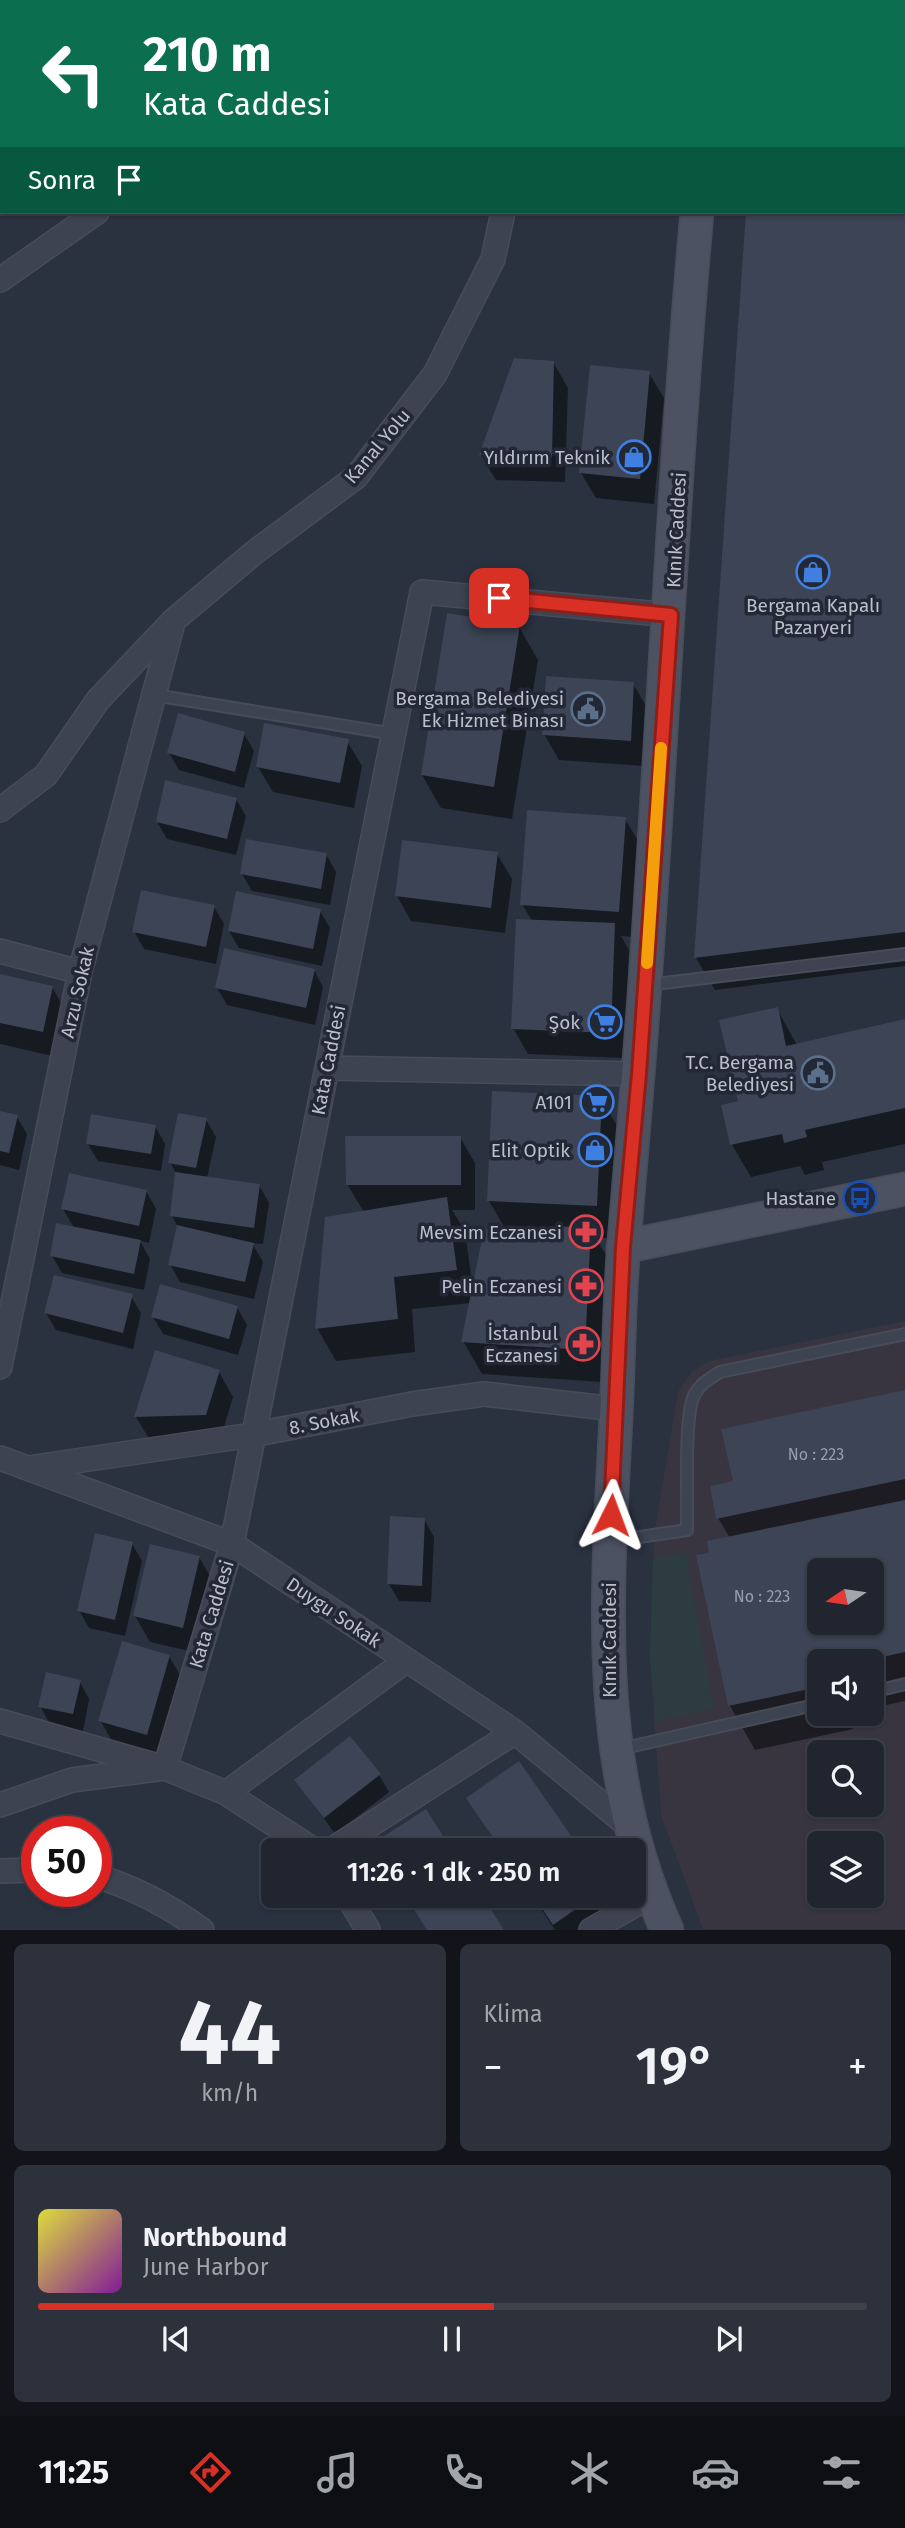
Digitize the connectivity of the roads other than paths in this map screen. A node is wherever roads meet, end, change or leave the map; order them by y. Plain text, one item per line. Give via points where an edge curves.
1 (94, 214) edge
2 (503, 214) edge
3 (697, 214) edge
4 (0, 279) edge
5 (671, 615) junction
6 (174, 620) junction
7 (154, 695) junction
8 (394, 734) junction
9 (0, 810) edge
10 (0, 951) edge
11 (905, 954) edge
12 (80, 972) junction
13 (645, 985) junction
14 (327, 1068) junction
15 (639, 1074) junction
16 (905, 1189) edge
17 (623, 1247) junction
18 (905, 1334) edge
19 (0, 1367) edge
20 (617, 1409) junction
21 (252, 1435) junction
22 (0, 1458) edge
23 (32, 1468) junction
24 (609, 1541) junction
25 (232, 1544) junction
26 (407, 1660) junction
27 (905, 1684) edge
28 (884, 1689) edge
29 (807, 1707) edge
30 (0, 1721) edge
31 (515, 1732) junction
32 (614, 1750) junction
33 (165, 1768) junction
34 (226, 1793) junction
35 (0, 1805) edge
36 (632, 1829) junction
37 (295, 1838) edge
38 (350, 1838) edge
39 (21, 1870) edge
40 (0, 1871) edge
41 (112, 1881) edge
42 (652, 1895) junction
43 (355, 1908) edge
44 (202, 1930) edge
45 (368, 1930) edge
46 (591, 1930) edge
47 (667, 1930) edge

1 - 4 street
2 - 6 street, Kanal Yolu via 493,259 435,374 356,477
3 - 5 main road, Kınık Caddesi
5 - 8 street, Kata Caddesi via 422,592
5 - 13 main road, Kınık Caddesi
6 - 7 street, Arzu Sokak
6 - 9 street, Kanal Yolu via 98,700 46,775
7 - 8 lane
7 - 12 street, Arzu Sokak
8 - 14 street, Kata Caddesi
10 - 12 street
11 - 13 lane
12 - 19 street, Arzu Sokak
13 - 15 main road, Kınık Caddesi
14 - 15 street
14 - 21 street, Kata Caddesi
15 - 17 main road, Kınık Caddesi
16 - 17 main road
17 - 20 main road, Kınık Caddesi
18 - 24 lane via 709,1378 690,1409 687,1530
20 - 21 street, 8. Sokak via 485,1394
20 - 24 main road, Kınık Caddesi
21 - 23 street, 8. Sokak
21 - 25 street, Kata Caddesi
22 - 23 street, Duygu Sokak
23 - 25 street, Duygu Sokak
24 - 32 main road, Kınık Caddesi via 609,1707
25 - 26 street, Duygu Sokak
25 - 33 street, Kata Caddesi
26 - 31 street, Duygu Sokak
26 - 34 street
27 - 28 lane
29 - 32 lane
30 - 33 street
31 - 36 street, Duygu Sokak
31 - 38 street
32 - 36 main road, Kınık Caddesi
33 - 34 street
33 - 35 street via 72,1780
34 - 37 street
36 - 42 main road, Kınık Caddesi
39 - 40 street
41 - 44 street via 168,1905
42 - 46 street
42 - 47 main road, Kınık Caddesi
43 - 45 street

